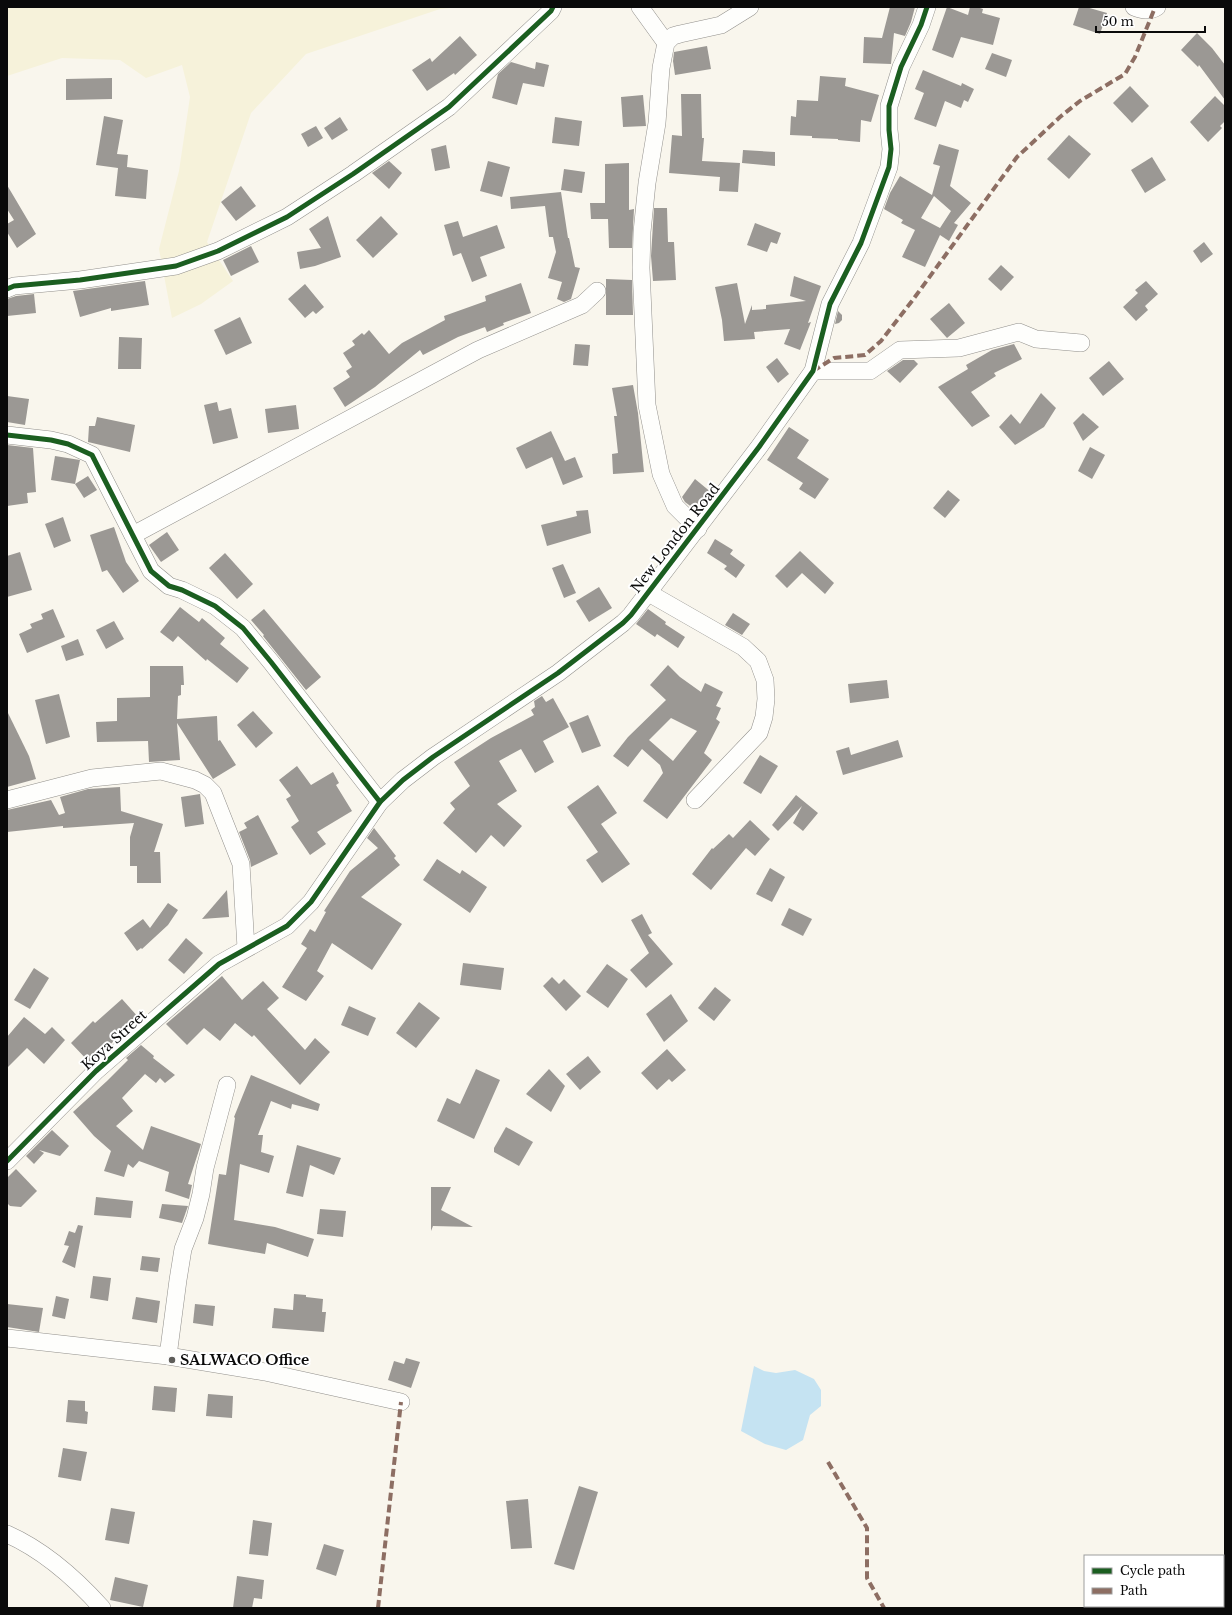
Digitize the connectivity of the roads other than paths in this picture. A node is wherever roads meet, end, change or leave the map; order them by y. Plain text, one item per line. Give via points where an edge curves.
1 (553, 7) edge
2 (640, 7) edge
3 (750, 7) edge
4 (927, 7) edge
5 (1134, 7) edge
6 (1157, 7) edge
7 (666, 43) junction
8 (7, 289) edge
9 (597, 291) dead end
10 (1081, 343) dead end
11 (813, 371) junction
12 (7, 435) edge
13 (698, 529) junction
14 (133, 535) junction
15 (647, 592) junction
16 (7, 800) edge
17 (695, 800) dead end
18 (380, 802) junction
19 (246, 948) junction
20 (227, 1085) dead end
21 (7, 1161) edge
22 (7, 1338) edge
23 (168, 1356) junction
24 (401, 1402) dead end
25 (7, 1534) edge
26 (102, 1608) edge

1 - 8 street via 551,12 449,107 287,217 218,251 176,266 80,280 14,286
2 - 7 street
3 - 7 street via 721,25 673,36
4 - 11 street, New London Road via 901,67 890,106 889,167 861,243 830,304
5 - 6 street via 1147,10 1154,10
7 - 13 street via 642,232 641,268 647,405 663,481 675,506
9 - 14 street via 582,305 478,350
10 - 11 street via 1036,339 1019,332 959,348 900,350 870,371
11 - 13 street, New London Road
12 - 14 street via 68,444 92,455
13 - 15 street, New London Road
14 - 18 street via 151,571 169,586 215,606 243,628
15 - 17 street via 742,647 758,662 765,680 764,717 759,733
15 - 18 street, New London Road via 623,623 558,673 433,757
16 - 19 street via 92,778 161,772 205,785 213,792 241,864
18 - 19 street, New London Road via 311,902 287,926
19 - 21 street, Koya Street via 218,964 96,1071
20 - 23 street via 205,1168 202,1194 183,1249
22 - 23 street
23 - 24 street via 265,1372
25 - 26 street via 52,1561

